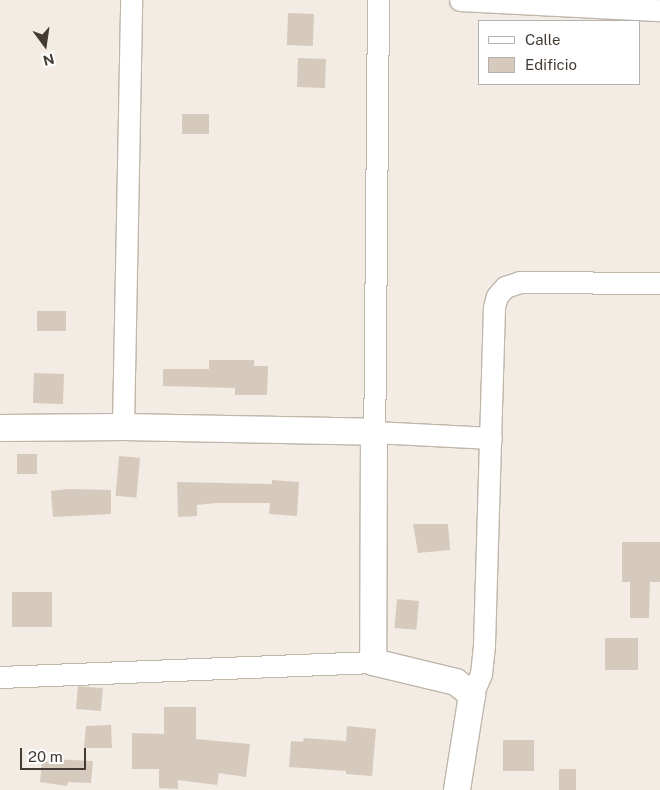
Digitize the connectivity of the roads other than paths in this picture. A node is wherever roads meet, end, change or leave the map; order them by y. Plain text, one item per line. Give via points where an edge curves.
1 (131, 0) edge
2 (378, 0) edge
3 (460, 0) edge
4 (660, 10) edge
5 (660, 283) edge
6 (123, 427) junction
7 (0, 428) edge
8 (374, 432) junction
9 (491, 438) junction
10 (373, 662) junction
11 (0, 677) edge
12 (472, 695) junction
13 (457, 790) edge

1 - 6 street
2 - 8 street
3 - 4 street
5 - 9 street via 536,282 505,287 497,296 494,307
6 - 7 street
6 - 8 street
8 - 9 street
8 - 10 street
9 - 12 street via 484,644 481,674
10 - 11 street
10 - 12 street via 456,682
12 - 13 street

